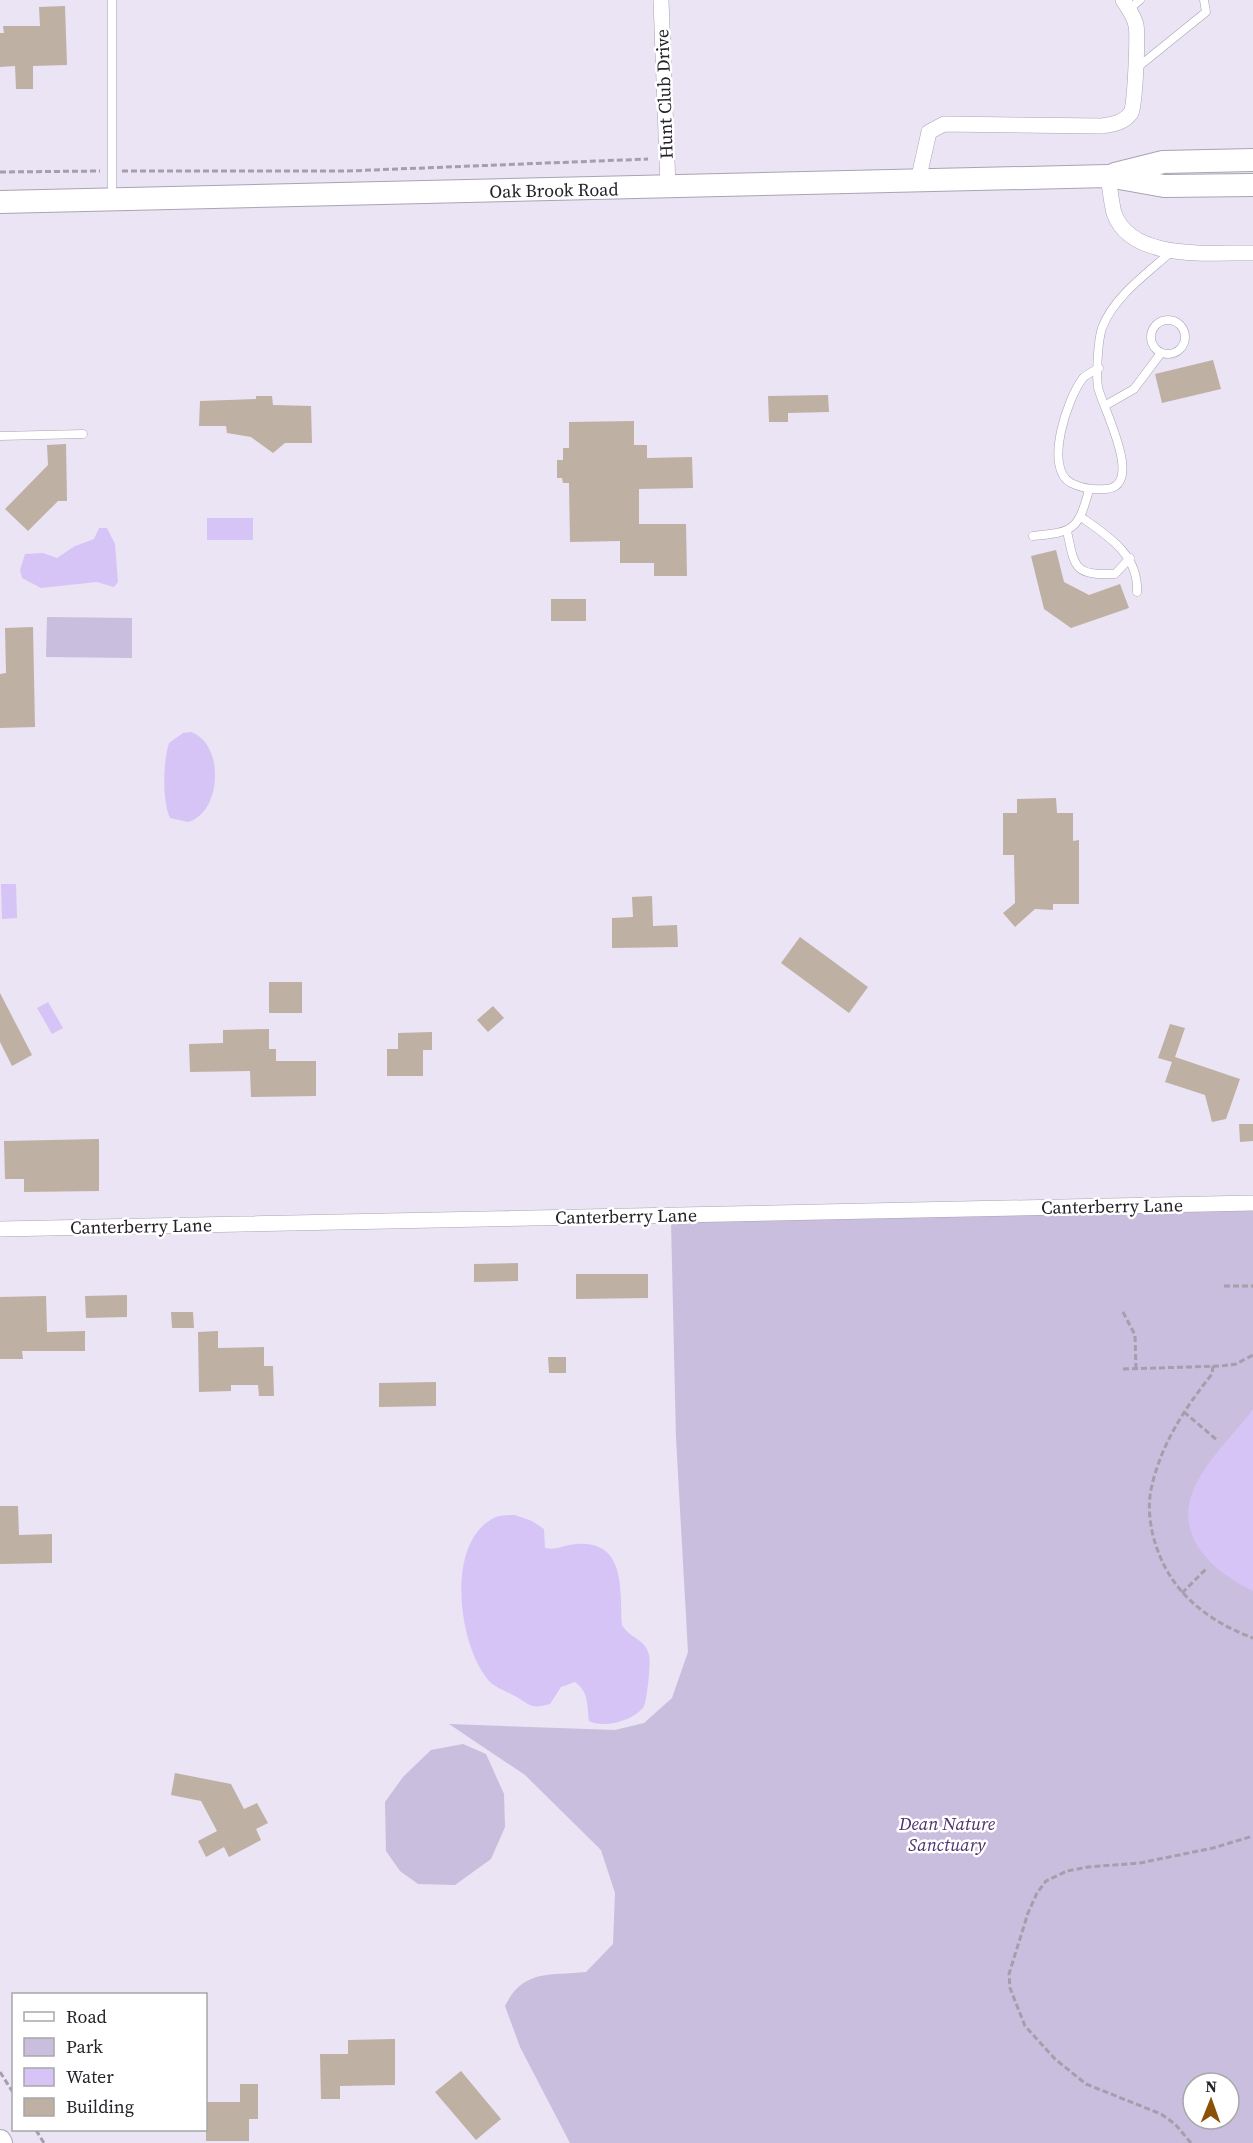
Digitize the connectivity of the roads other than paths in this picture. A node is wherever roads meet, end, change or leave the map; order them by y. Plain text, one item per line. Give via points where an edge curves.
1 (112, 0) edge
2 (661, 0) edge
3 (1204, 0) edge
4 (1131, 3) edge
5 (1134, 70) junction
6 (1253, 160) edge
7 (1108, 176) junction
8 (918, 181) junction
9 (1253, 184) edge
10 (668, 187) junction
11 (112, 201) junction
12 (0, 202) edge
13 (1172, 251) junction
14 (1253, 253) edge
15 (1161, 353) junction
16 (1099, 368) junction
17 (1106, 405) junction
18 (83, 434) dead end
19 (0, 436) edge
20 (1089, 490) junction
21 (1081, 518) junction
22 (1067, 531) junction
23 (1033, 536) dead end
24 (1130, 558) junction
25 (1137, 592) dead end
26 (1253, 1203) edge
27 (0, 1229) edge

1 - 11 lane
2 - 10 street, Hunt Club Drive
3 - 5 lane via 1206,12
4 - 5 street via 1137,41
5 - 8 street via 1136,97 1132,112 1120,123 944,124 929,132
6 - 7 main road, Oak Brook Road via 1163,162
7 - 8 main road, Oak Brook Road
7 - 9 main road, Oak Brook Road via 1164,186
7 - 13 street via 1115,214 1123,229 1150,247
8 - 10 main road, Oak Brook Road
10 - 11 main road, Oak Brook Road
11 - 12 main road, Oak Brook Road
13 - 14 street
13 - 16 lane via 1115,304 1102,328
15 - 15 lane via 1175,353 1184,344 1185,331 1175,321 1162,321 1152,330 1152,344
15 - 17 lane via 1134,389
16 - 17 lane via 1098,388
16 - 20 lane via 1085,376 1071,399 1059,448 1061,474
17 - 20 lane via 1122,456 1122,472 1119,482 1110,489
18 - 19 lane
20 - 21 lane
21 - 22 lane
21 - 24 lane via 1103,532
22 - 23 lane
22 - 24 lane via 1072,554 1082,572 1115,574
24 - 25 lane
26 - 27 street, Canterberry Lane

